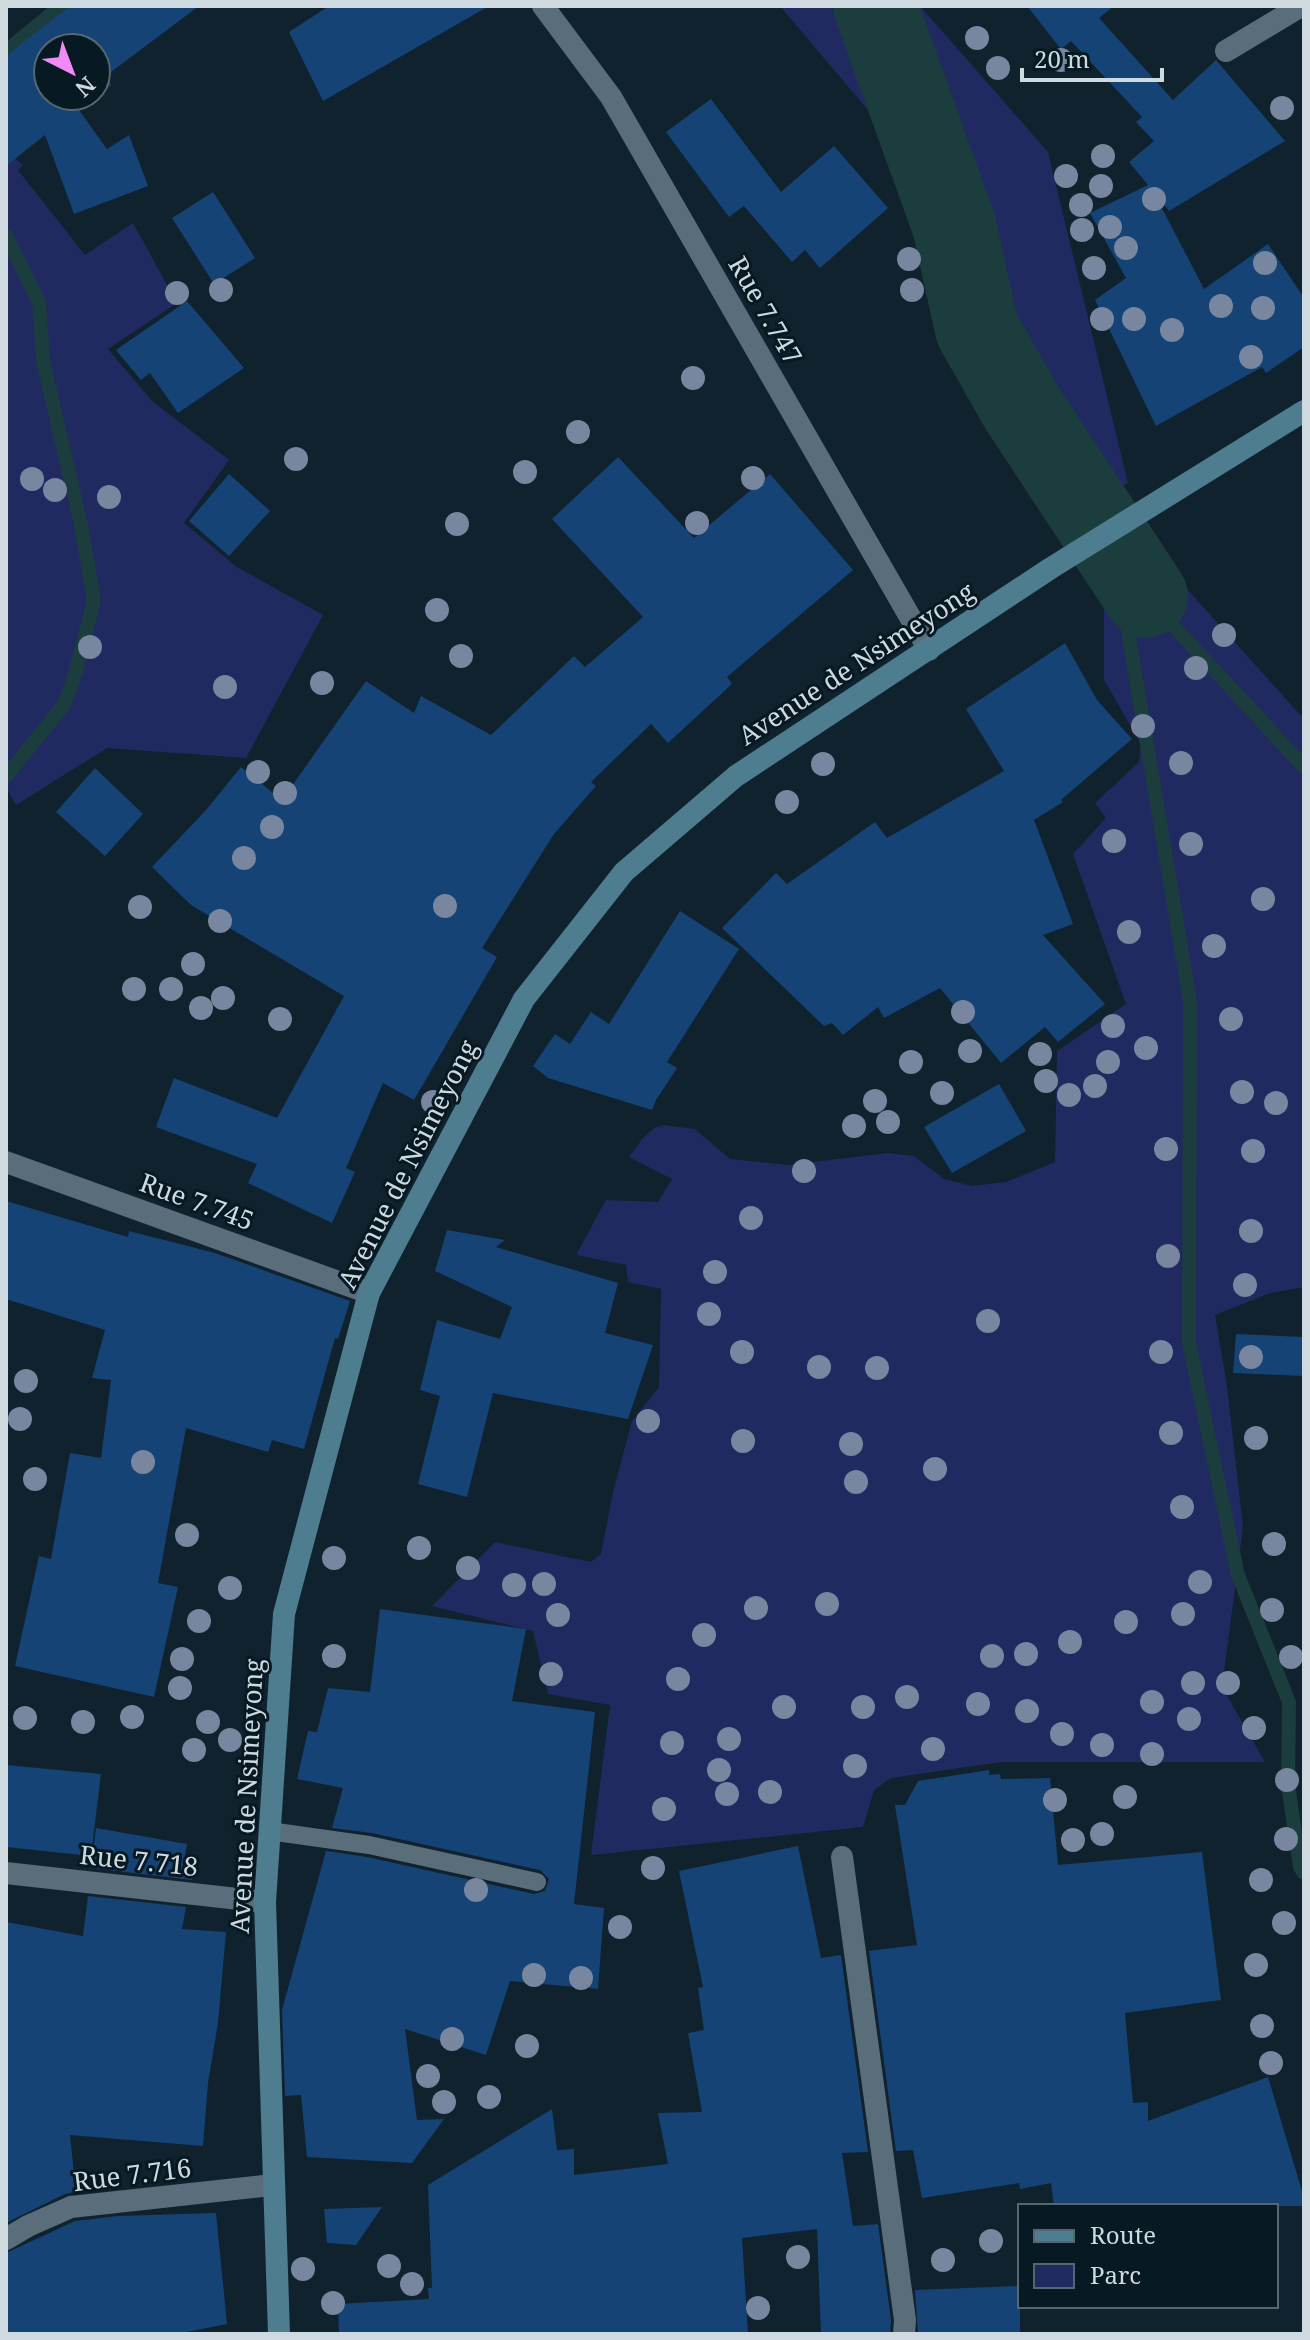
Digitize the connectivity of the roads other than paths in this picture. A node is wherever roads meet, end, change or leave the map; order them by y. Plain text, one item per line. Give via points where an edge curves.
1 (543, 6) edge
2 (1301, 6) edge
3 (1226, 51) dead end
4 (1304, 411) edge
5 (929, 650) junction
6 (6, 1162) edge
7 (369, 1293) junction
8 (269, 1831) junction
9 (842, 1857) dead end
10 (6, 1873) edge
11 (537, 1882) dead end
12 (265, 1902) junction
13 (272, 2185) junction
14 (6, 2239) edge
15 (279, 2334) edge
16 (904, 2334) edge

1 - 5 street, Rue 7.747 via 611,97
2 - 3 street
4 - 5 main road, Avenue de Nsimeyong
5 - 7 main road, Avenue de Nsimeyong via 736,776 624,872 524,999
6 - 7 street, Rue 7.745
7 - 8 main road, Avenue de Nsimeyong via 284,1614
8 - 11 lane via 369,1845
8 - 12 main road, Avenue de Nsimeyong
9 - 16 street
10 - 12 street, Rue 7.718
12 - 13 main road, Avenue de Nsimeyong
13 - 14 street, Rue 7.716 via 71,2207
13 - 15 main road, Avenue de Nsimeyong

